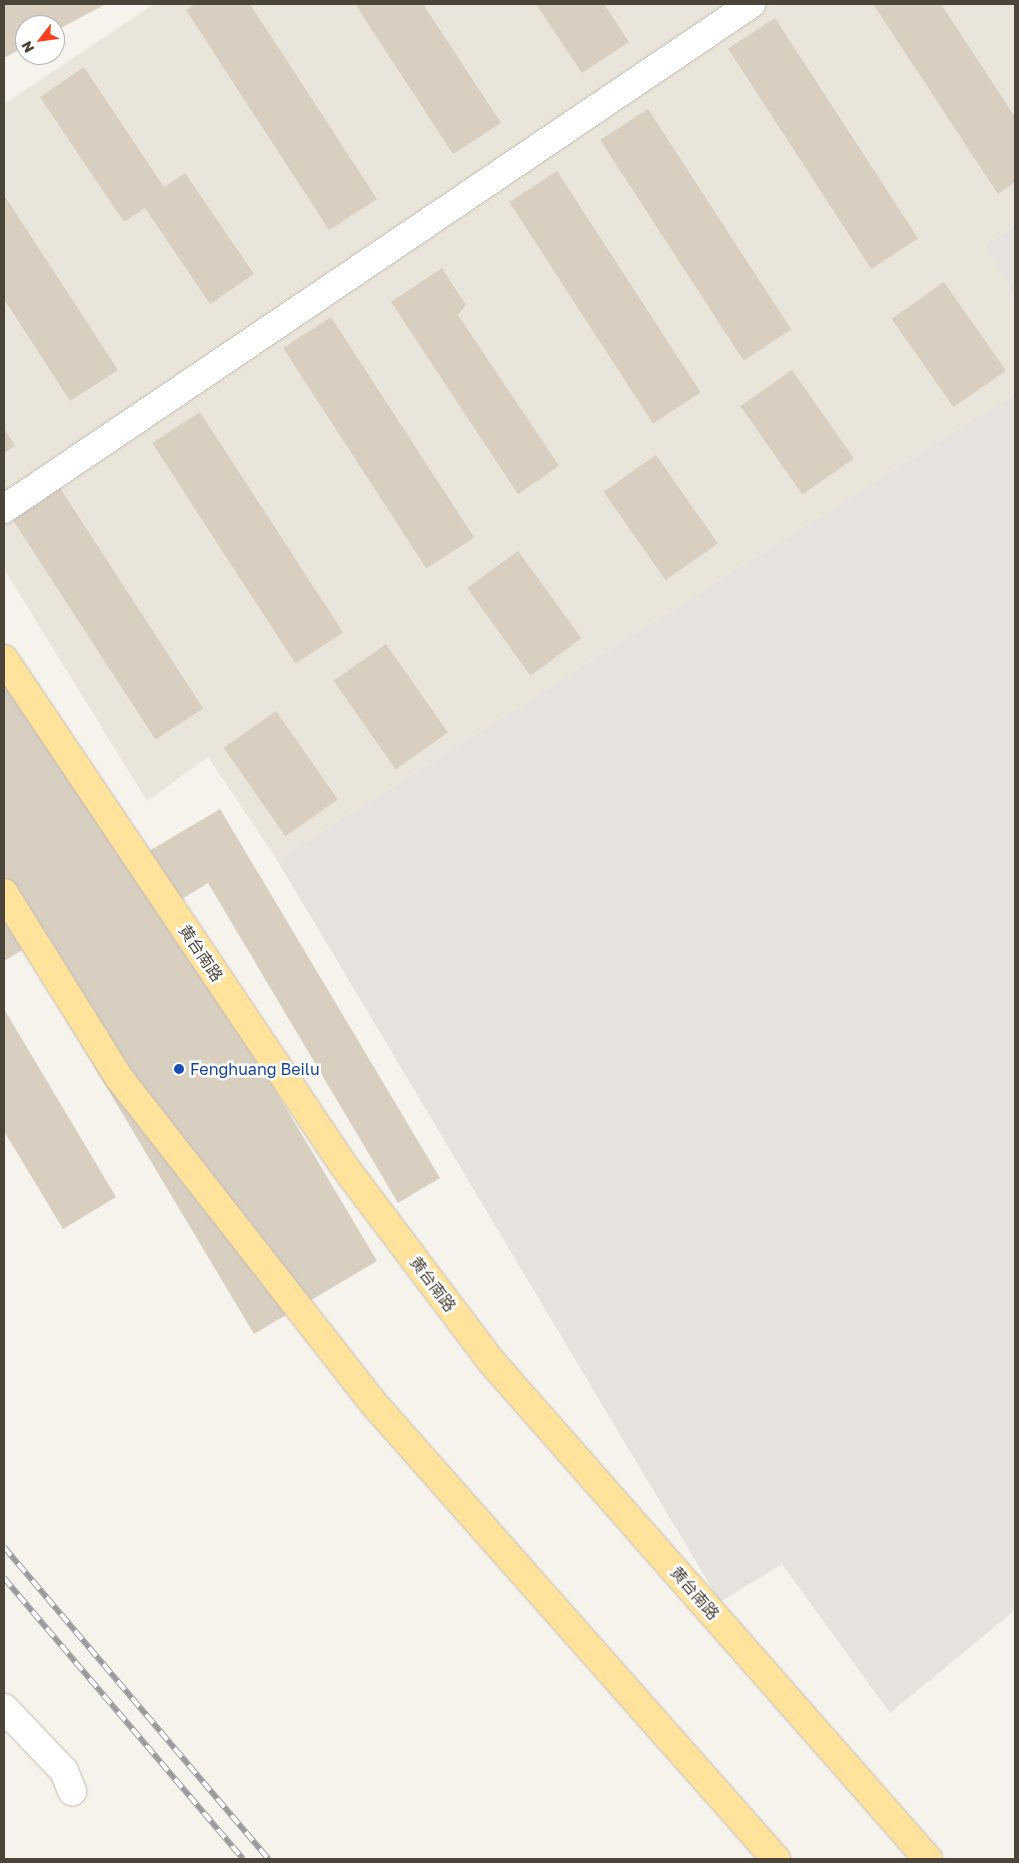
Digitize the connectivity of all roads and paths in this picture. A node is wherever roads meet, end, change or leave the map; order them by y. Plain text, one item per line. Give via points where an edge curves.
1 (751, 4) edge
2 (4, 509) edge
3 (4, 659) edge
4 (4, 894) edge
5 (4, 1708) edge
6 (72, 1791) dead end
7 (776, 1859) edge
8 (928, 1859) edge

1 - 2 street
3 - 8 main road, 黄台南路 via 344,1166 490,1360
4 - 7 main road via 120,1079 374,1405
5 - 6 street via 64,1771

